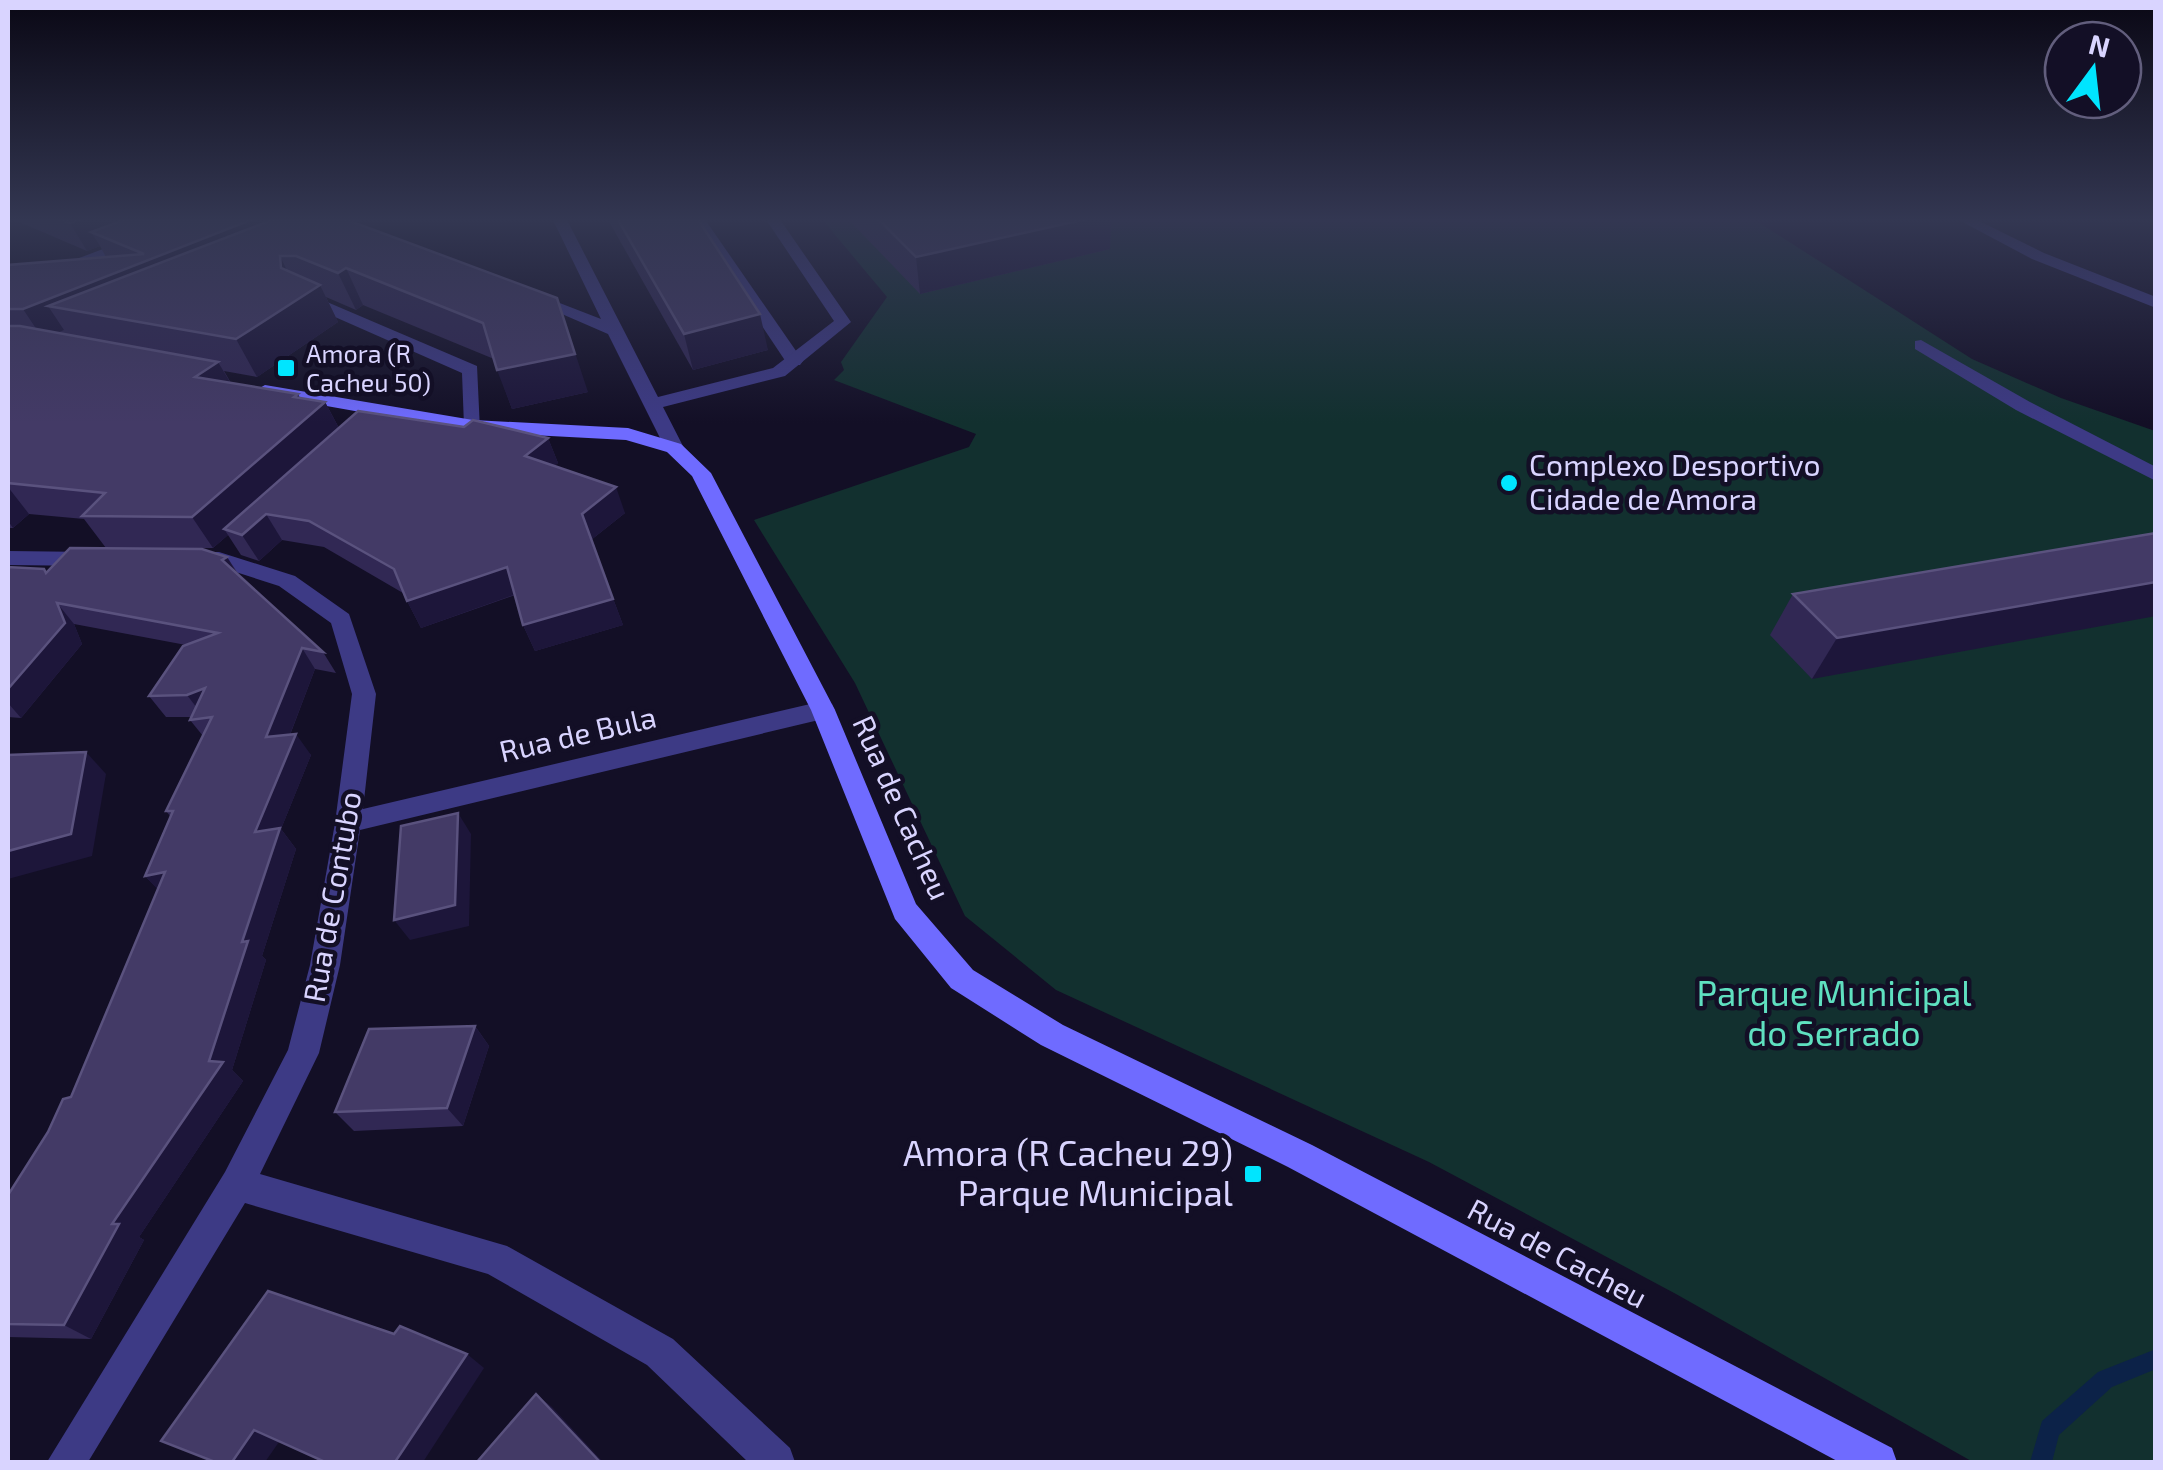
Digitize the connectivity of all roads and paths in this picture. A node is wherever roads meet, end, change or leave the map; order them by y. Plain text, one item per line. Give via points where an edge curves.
1 (592, 287) edge
2 (744, 287) edge
3 (820, 287) edge
4 (2115, 287) edge
5 (523, 294) edge
6 (307, 299) edge
7 (2156, 303) edge
8 (613, 330) junction
9 (1921, 345) dead end
10 (794, 361) junction
11 (242, 386) edge
12 (651, 404) junction
13 (474, 426) junction
14 (674, 448) junction
15 (2156, 475) edge
16 (8, 558) edge
17 (123, 559) edge
18 (162, 559) edge
19 (823, 710) junction
20 (348, 823) junction
21 (237, 1184) junction
22 (66, 1462) edge
23 (776, 1462) edge
24 (1878, 1462) edge

1 - 8 street
2 - 10 street
3 - 10 street via 844,320
4 - 7 street
5 - 8 street
6 - 13 street via 471,370
8 - 12 street
9 - 15 street
10 - 12 street via 770,375
11 - 13 main road via 374,418
12 - 14 street
13 - 14 main road via 628,434
14 - 19 main road, Rua de Cacheu via 701,474
16 - 17 street
18 - 20 street, Rua de Contubo via 226,553 287,581 341,620 364,694
19 - 20 street, Rua de Bula
19 - 24 main road, Rua de Cacheu via 905,911 962,978 1052,1034 1268,1140
20 - 21 street, Rua de Contubo via 326,965 303,1054
21 - 22 street, Rua de Contubo
21 - 23 street via 495,1258 660,1352

